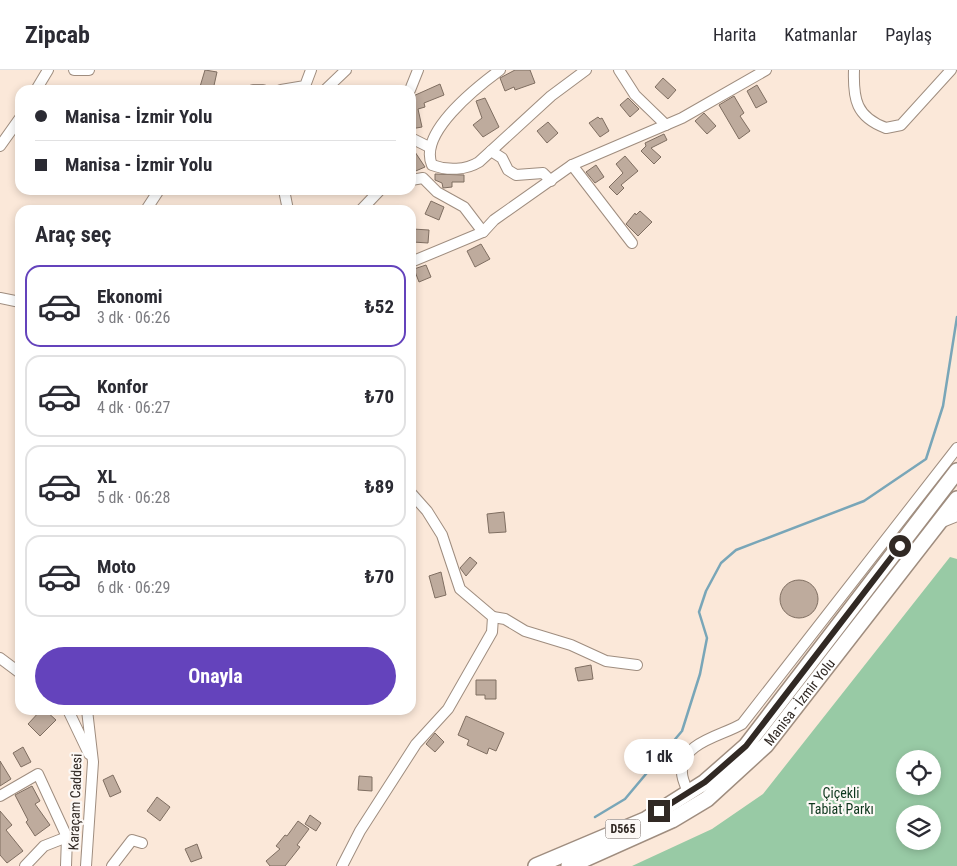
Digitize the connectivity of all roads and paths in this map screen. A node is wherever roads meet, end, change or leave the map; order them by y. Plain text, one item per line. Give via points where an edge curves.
1 (48, 70) edge
2 (74, 70) edge
3 (89, 70) edge
4 (311, 70) edge
5 (346, 70) edge
6 (418, 70) edge
7 (500, 70) edge
8 (586, 70) edge
9 (619, 70) edge
10 (766, 70) edge
11 (854, 70) edge
12 (951, 70) edge
13 (39, 85) edge
14 (306, 85) edge
15 (330, 85) edge
16 (413, 85) edge
17 (15, 125) edge
18 (666, 125) junction
19 (416, 140) edge
20 (0, 146) edge
21 (429, 147) junction
22 (491, 151) junction
23 (572, 165) junction
24 (439, 167) junction
25 (423, 178) junction
26 (416, 179) edge
27 (551, 181) junction
28 (375, 195) edge
29 (366, 205) edge
30 (483, 232) junction
31 (632, 243) dead end
32 (416, 260) edge
33 (0, 298) edge
34 (15, 301) edge
35 (957, 448) edge
36 (957, 471) edge
37 (416, 498) edge
38 (957, 500) edge
39 (421, 504) junction
40 (416, 508) edge
41 (957, 516) edge
42 (939, 523) junction
43 (493, 617) junction
44 (0, 658) edge
45 (637, 665) dead end
46 (15, 669) edge
47 (70, 715) edge
48 (88, 715) edge
49 (93, 762) junction
50 (688, 792) junction
51 (0, 796) edge
52 (67, 837) junction
53 (142, 843) dead end
54 (25, 866) edge
55 (66, 866) edge
56 (86, 866) edge
57 (112, 866) edge
58 (342, 866) edge
59 (536, 866) edge
60 (569, 866) edge

1 - 13 street
2 - 3 street
4 - 14 street
5 - 15 street
6 - 16 street
7 - 21 street via 456,106
8 - 22 street via 551,96
9 - 18 street via 635,95
10 - 18 street
11 - 12 street via 858,109 886,128 901,125
17 - 20 street
18 - 23 street
19 - 21 street
21 - 24 street via 432,165
22 - 24 street via 470,167
22 - 27 street via 502,158 508,170 516,175 542,173
23 - 27 street
23 - 31 street
24 - 25 street
25 - 26 street
25 - 30 street via 437,192 464,207
27 - 30 street via 494,220
28 - 29 street
30 - 32 street
33 - 34 street
35 - 50 street via 742,724 691,749 684,760 682,774
36 - 50 highway, Manisa - İzmir Yolu / D565 via 746,746 705,782
37 - 39 street
38 - 42 highway, Manisa - İzmir Yolu / D565
39 - 40 street
39 - 43 street via 442,535 460,589
41 - 42 street
42 - 60 highway, Manisa - İzmir Yolu / D565 via 766,745 700,804
43 - 45 street via 606,661
43 - 58 street via 492,632 448,709 416,744 360,831
44 - 46 street
47 - 49 street
48 - 49 street, Karaçam Caddesi
49 - 56 street, Karaçam Caddesi
50 - 59 highway, Manisa - İzmir Yolu / D565 via 645,820
51 - 52 street via 38,774
52 - 54 street via 44,846
52 - 55 street
53 - 57 street via 132,840

